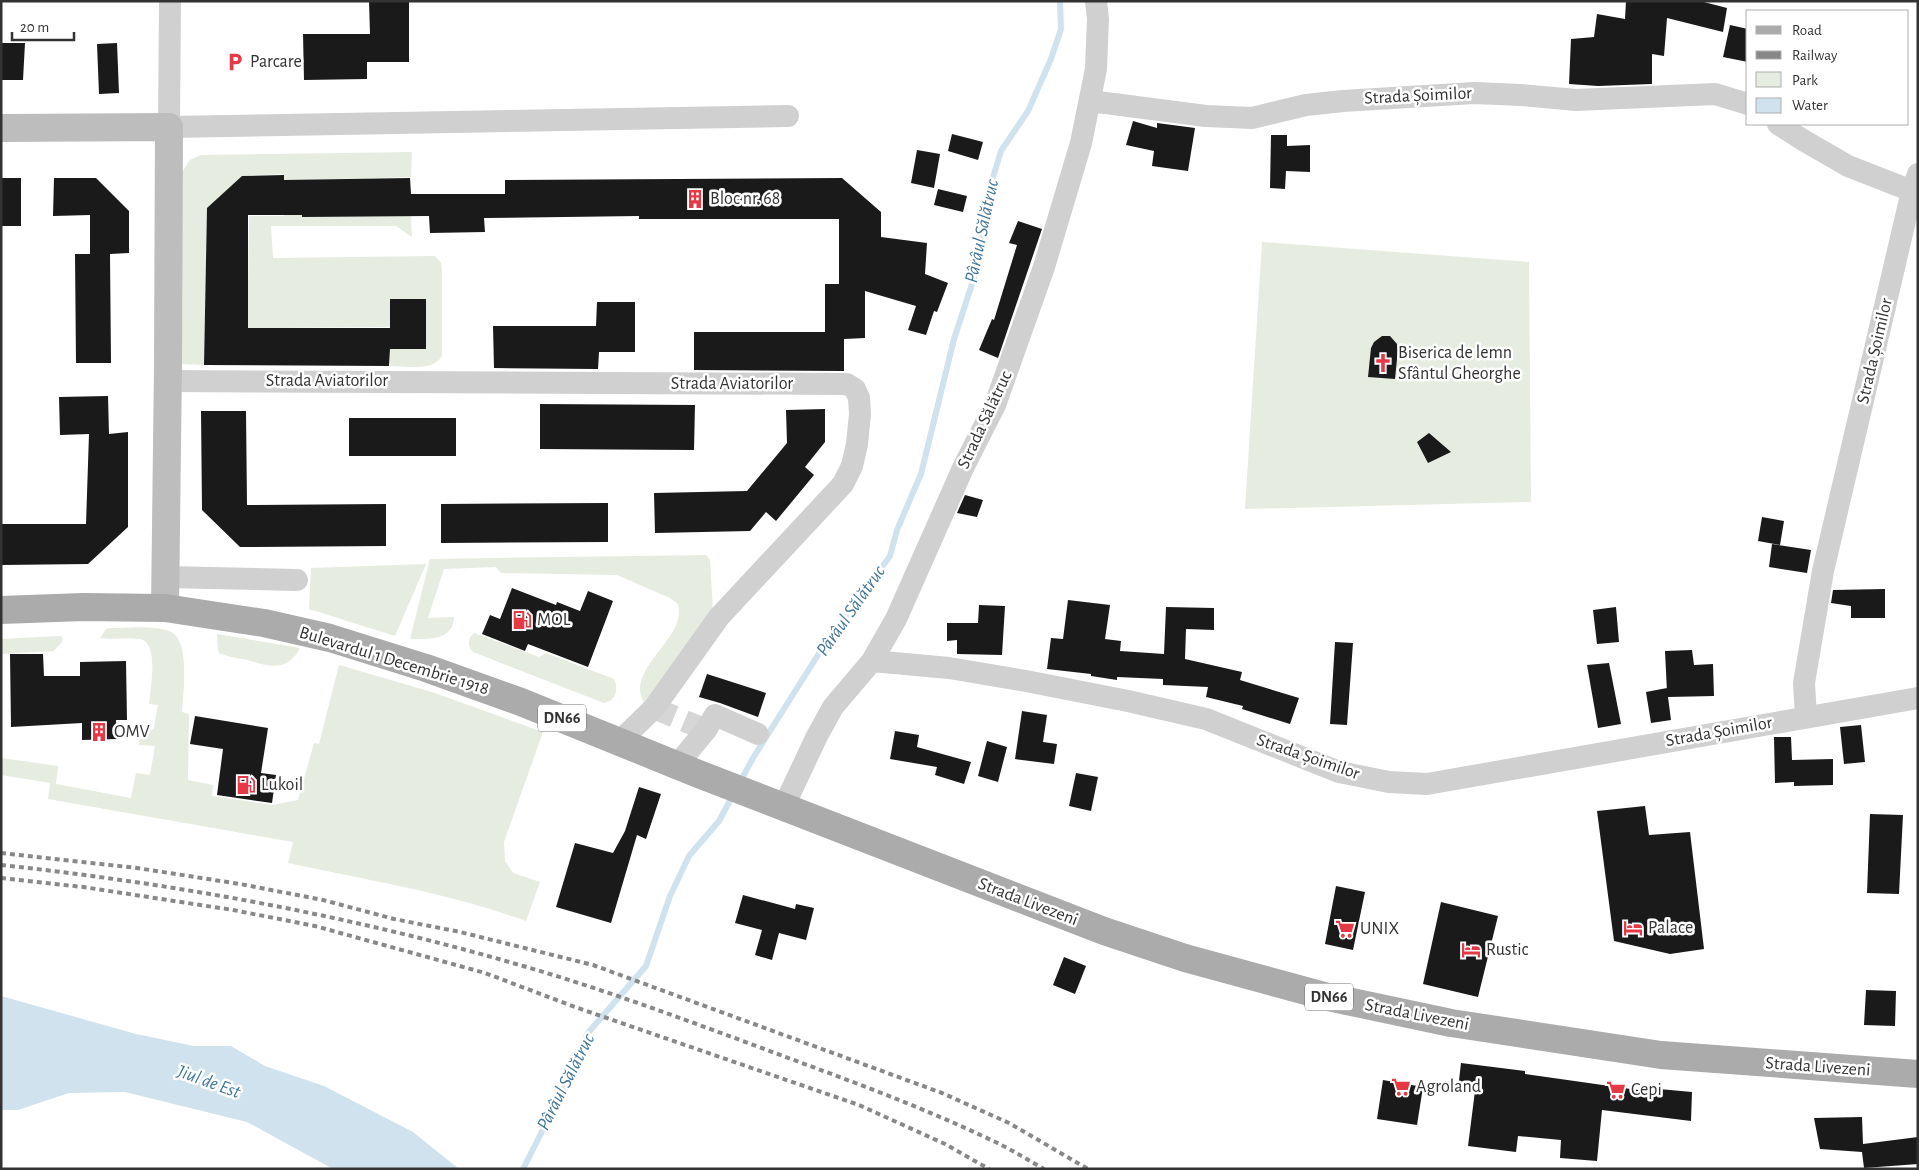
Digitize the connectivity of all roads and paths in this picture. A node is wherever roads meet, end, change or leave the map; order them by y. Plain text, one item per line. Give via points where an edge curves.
1 (170, 1) edge
2 (1096, 1) edge
3 (1090, 101) junction
4 (1746, 103) edge
5 (788, 116) dead end
6 (1780, 125) edge
7 (169, 127) junction
8 (1, 128) edge
9 (1915, 183) edge
10 (168, 381) junction
11 (166, 577) junction
12 (297, 580) dead end
13 (165, 608) junction
14 (1, 610) edge
15 (872, 661) junction
16 (1918, 698) edge
17 (1806, 717) junction
18 (758, 734) dead end
19 (620, 741) junction
20 (687, 769) junction
21 (776, 803) junction
22 (1918, 1074) edge

1 - 7 street
2 - 3 street, Strada Sălătruc via 1096,69
3 - 4 street, Strada Șoimilor via 1206,116 1252,118 1343,100 1474,93 1576,100 1715,94
3 - 15 street, Strada Sălătruc via 1081,143 1044,267 996,405 963,468 896,619
5 - 7 street
6 - 9 street, Strada Șoimilor via 1848,166
7 - 8 street
7 - 10 street
9 - 17 street, Strada Șoimilor via 1823,572 1804,683
10 - 11 street
10 - 19 street, Strada Aviatorilor via 847,384 855,389 860,406 857,444 852,466 843,484 719,617 654,708
11 - 12 street
11 - 13 street
13 - 14 main road, Bulevardul 1 Decembrie 1918 / DN66
13 - 19 main road, Bulevardul 1 Decembrie 1918 / DN66 via 264,623 330,638 426,668
15 - 17 street, Strada Șoimilor via 948,668 1026,681 1206,719 1339,772 1389,782 1427,784
15 - 21 street, Strada Sălătruc via 833,708
16 - 17 street, Strada Șoimilor
18 - 20 street via 715,715
19 - 20 main road, Bulevardul 1 Decembrie 1918 / DN66
20 - 21 main road, Bulevardul 1 Decembrie 1918 / DN66
21 - 22 main road, Strada Livezeni / DN66 via 1104,931 1185,958 1328,996 1451,1023 1662,1055

